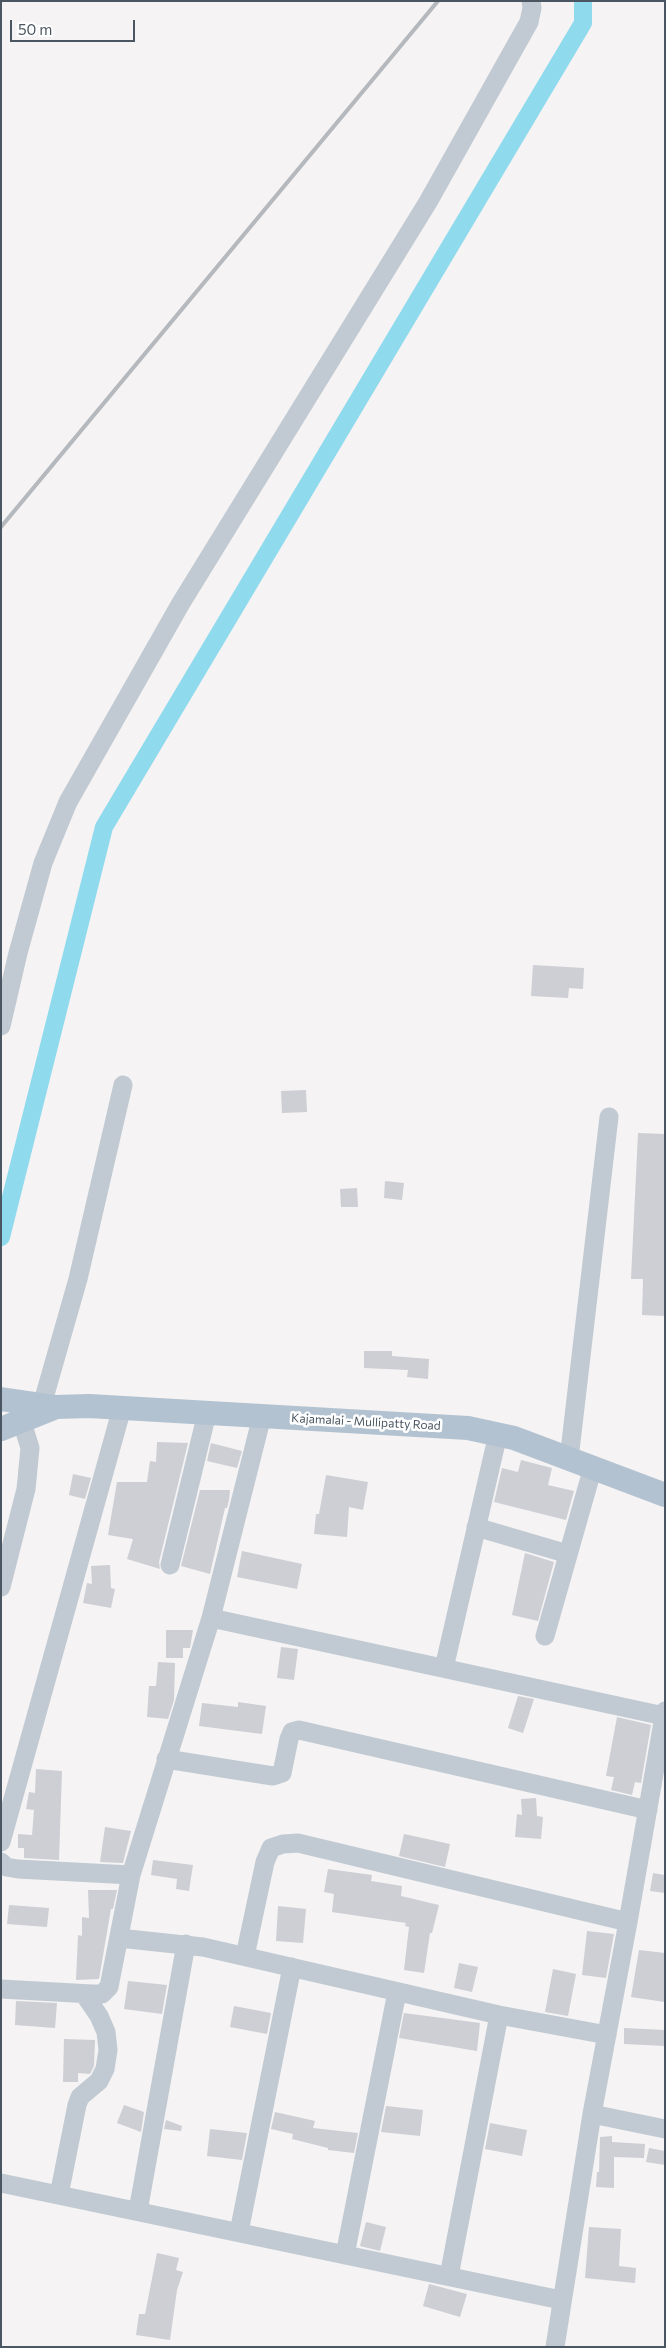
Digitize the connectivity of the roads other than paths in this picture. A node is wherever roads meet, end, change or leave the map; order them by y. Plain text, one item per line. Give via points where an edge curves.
1 (530, 1) edge
2 (1, 1026) edge
3 (123, 1085) dead end
4 (609, 1117) dead end
5 (1, 1399) edge
6 (49, 1406) junction
7 (122, 1408) junction
8 (207, 1413) junction
9 (262, 1416) junction
10 (11, 1426) edge
11 (498, 1434) junction
12 (570, 1459) junction
13 (593, 1468) junction
14 (665, 1495) edge
15 (476, 1527) junction
16 (568, 1554) junction
17 (170, 1565) dead end
18 (1, 1587) edge
19 (211, 1618) junction
20 (545, 1636) dead end
21 (444, 1668) junction
22 (664, 1714) edge
23 (166, 1759) junction
24 (648, 1810) junction
25 (1, 1842) edge
26 (1, 1862) edge
27 (131, 1875) junction
28 (628, 1922) junction
29 (119, 1938) junction
30 (186, 1944) junction
31 (245, 1956) junction
32 (292, 1967) junction
33 (1, 1989) edge
34 (397, 1992) junction
35 (84, 1994) junction
36 (499, 2015) junction
37 (607, 2035) junction
38 (592, 2114) junction
39 (665, 2129) edge
40 (1, 2183) edge
41 (59, 2195) junction
42 (138, 2210) junction
43 (239, 2232) junction
44 (345, 2254) junction
45 (449, 2276) junction
46 (561, 2300) junction
47 (555, 2347) edge

1 - 2 street via 529,22 428,202 181,603 68,802 43,862
3 - 6 street
4 - 12 street
5 - 6 main road, Kajamalai - Mullipatty Road
6 - 7 main road, Kajamalai - Mullipatty Road
6 - 10 main road, Kajamalai - Mullipatty Road
7 - 8 main road, Kajamalai - Mullipatty Road
7 - 25 street
8 - 9 main road, Kajamalai - Mullipatty Road
8 - 17 street
9 - 11 main road, Kajamalai - Mullipatty Road via 468,1428
9 - 19 street
10 - 18 street via 30,1448 26,1489
11 - 12 main road, Kajamalai - Mullipatty Road
11 - 15 street
12 - 13 main road, Kajamalai - Mullipatty Road
13 - 14 main road, Kajamalai - Mullipatty Road
13 - 16 street
15 - 16 street
15 - 21 street
16 - 20 street
19 - 21 street
19 - 23 street
21 - 22 street
22 - 24 street
23 - 24 street via 273,1776 282,1773 292,1732 299,1730
23 - 27 street
24 - 28 street
26 - 27 street via 6,1867 18,1869
27 - 29 street
28 - 31 street via 298,1843 283,1844 271,1848 264,1862
28 - 37 street
29 - 30 street
29 - 35 street via 109,1987 102,1994
30 - 31 street
30 - 42 street
31 - 32 street
32 - 34 street
32 - 43 street
33 - 35 street
34 - 36 street
34 - 44 street
35 - 41 street via 100,2016 108,2050 98,2081 80,2097 77,2105
36 - 37 street
36 - 45 street
37 - 38 street
38 - 39 street
38 - 46 street
40 - 41 street
41 - 42 street
42 - 43 street
43 - 44 street
44 - 45 street
45 - 46 street
46 - 47 street

